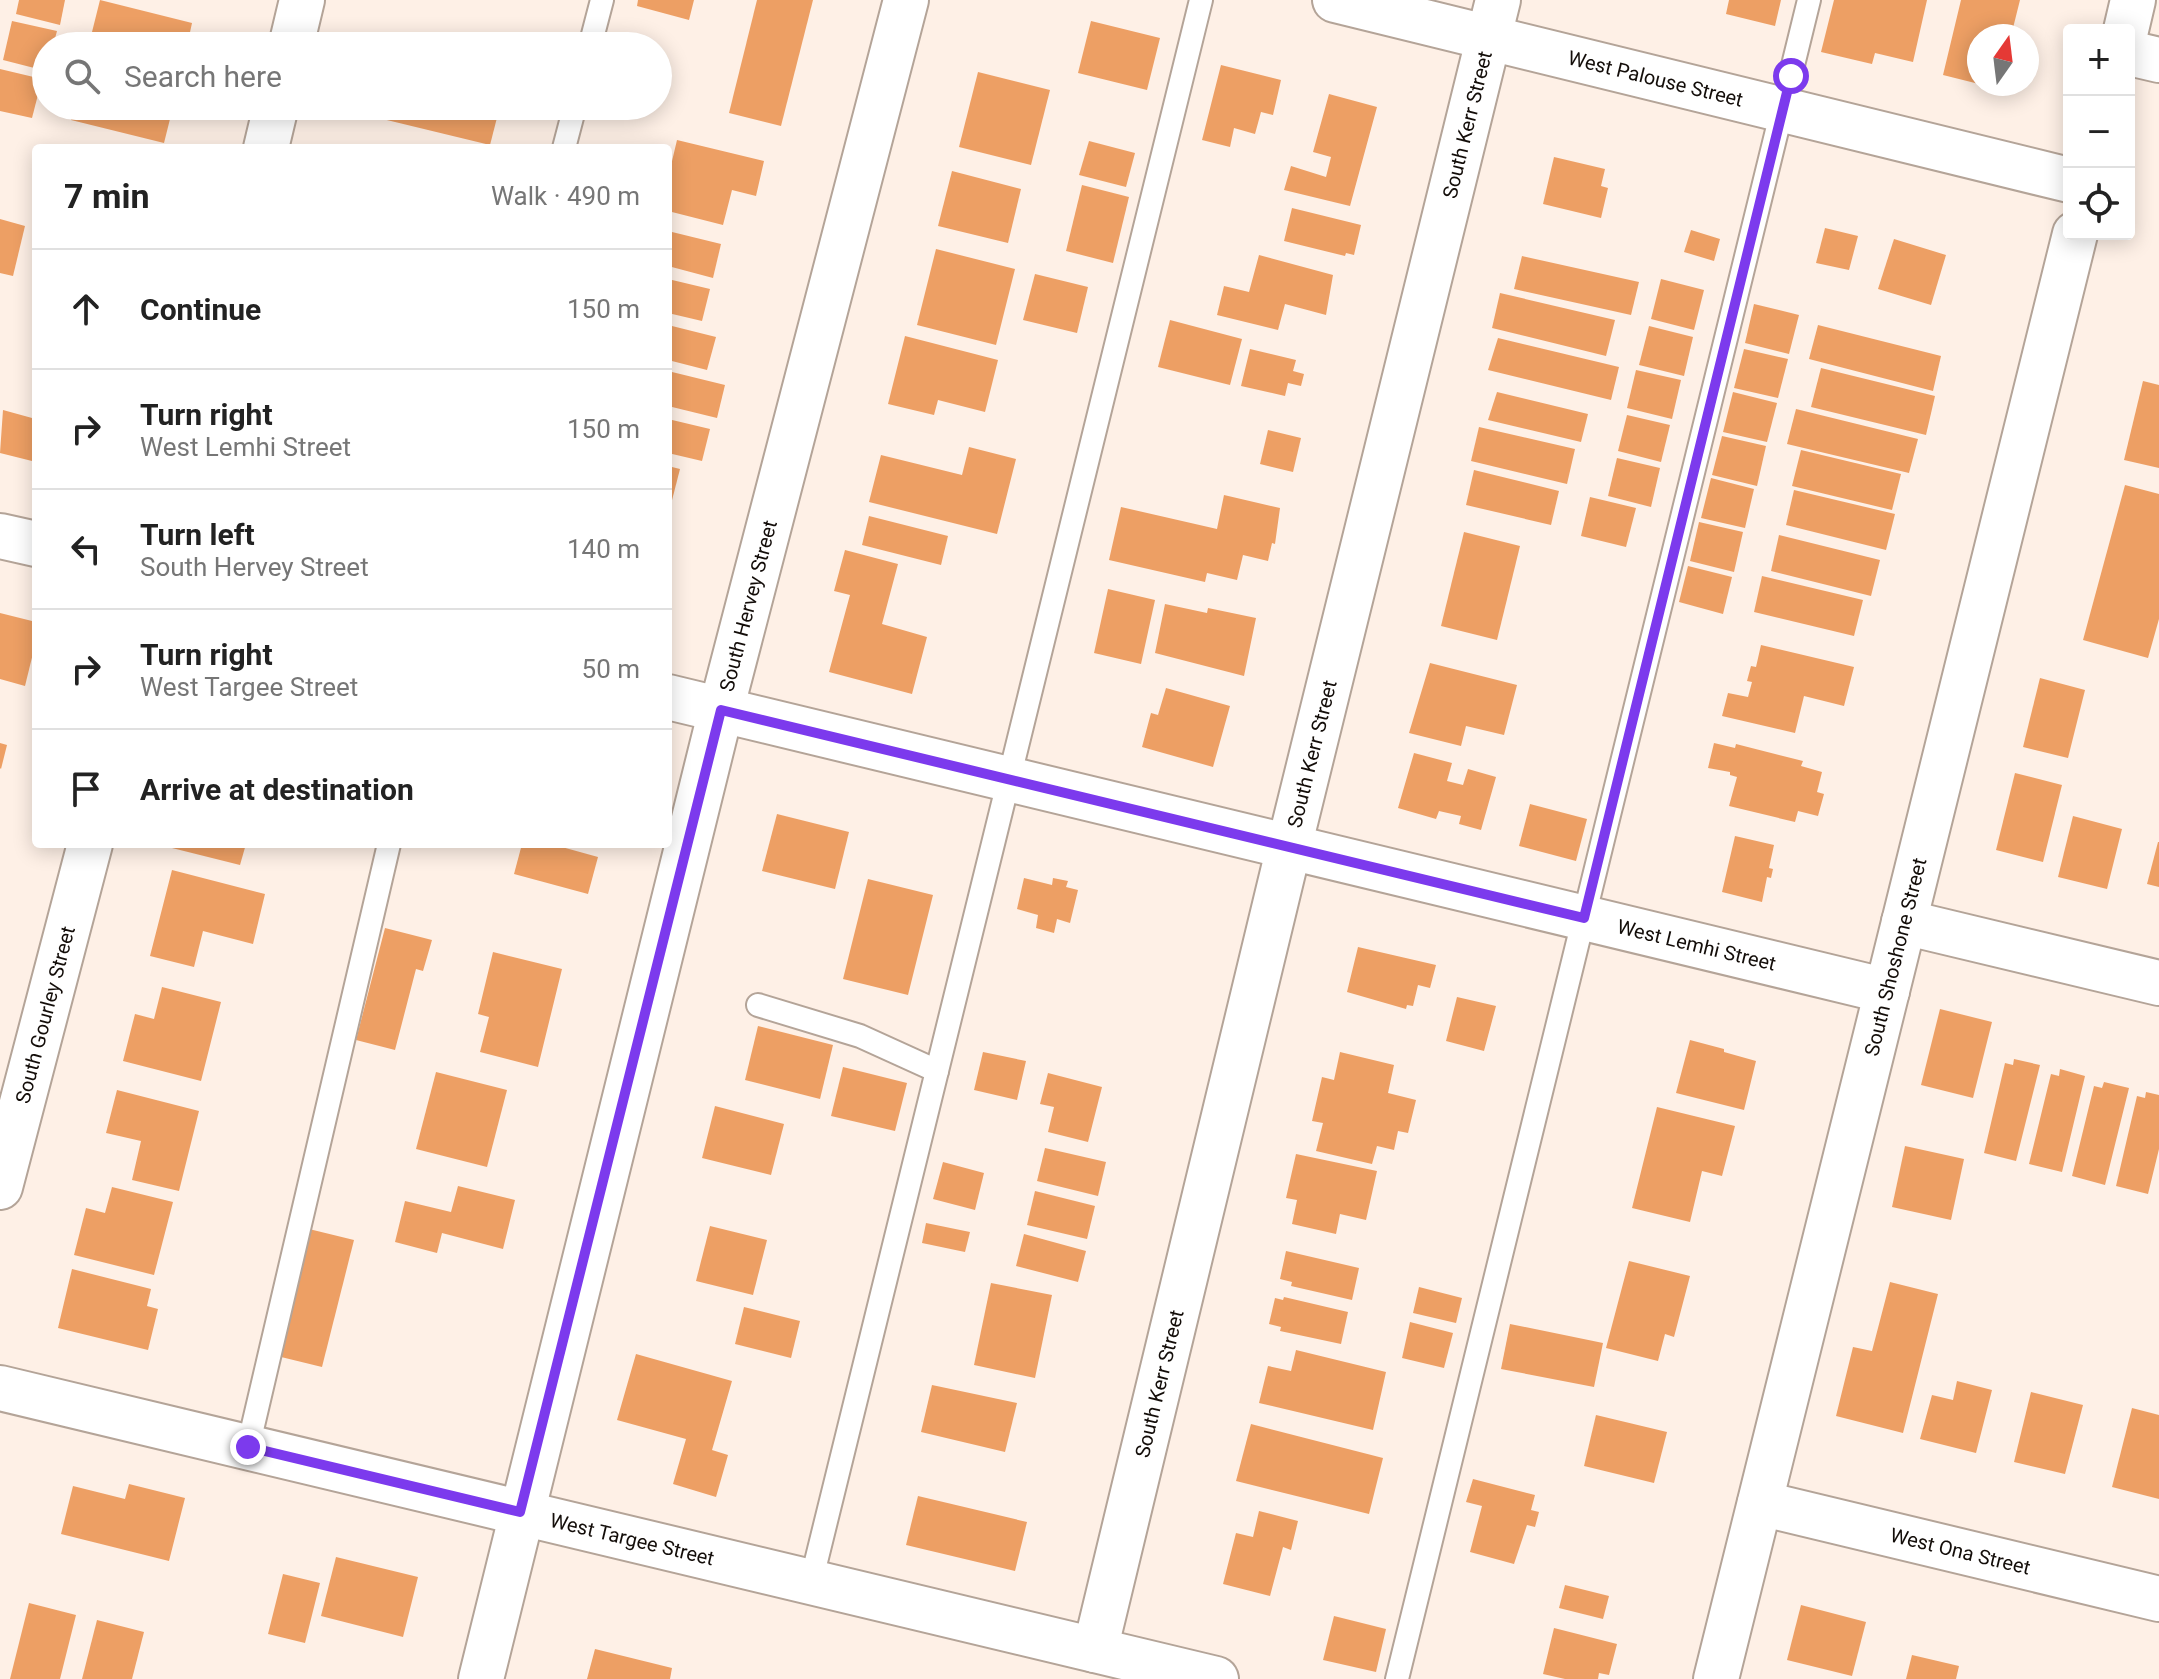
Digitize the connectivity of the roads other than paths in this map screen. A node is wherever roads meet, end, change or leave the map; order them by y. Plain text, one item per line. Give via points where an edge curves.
1 (302, 0) edge
2 (602, 0) edge
3 (906, 0) edge
4 (1201, 0) edge
5 (1335, 0) edge
6 (1809, 0) edge
7 (2133, 0) edge
8 (1493, 19) edge
9 (2127, 24) edge
10 (294, 32) edge
11 (594, 32) edge
12 (2135, 54) edge
13 (2159, 60) edge
14 (1783, 110) junction
15 (273, 120) edge
16 (571, 120) edge
17 (267, 144) edge
18 (565, 144) edge
19 (2063, 179) edge
20 (2074, 240) edge
21 (0, 536) edge
22 (32, 543) edge
23 (672, 698) edge
24 (721, 710) junction
25 (1009, 779) junction
26 (1289, 847) junction
27 (89, 848) edge
28 (388, 848) edge
29 (1584, 918) junction
30 (1904, 922) junction
31 (2159, 983) edge
32 (1887, 991) junction
33 (758, 1005) dead end
34 (937, 1071) junction
35 (0, 1187) edge
36 (0, 1388) edge
37 (248, 1447) junction
38 (1760, 1503) junction
39 (520, 1512) junction
40 (811, 1582) junction
41 (2159, 1599) edge
42 (1095, 1650) junction
43 (481, 1679) edge
44 (1216, 1679) edge
45 (1397, 1679) edge
46 (1716, 1679) edge

1 - 10 street
2 - 11 lane
3 - 24 street, South Hervey Street
4 - 25 lane
5 - 8 street, West Palouse Street
6 - 14 lane
7 - 9 street
8 - 14 street, West Palouse Street
8 - 26 street, South Kerr Street
12 - 13 street
14 - 19 street, West Palouse Street
14 - 29 lane
15 - 17 street
16 - 18 lane
20 - 30 street, South Shoshone Street
21 - 22 street
23 - 24 street, West Lemhi Street
24 - 25 street, West Lemhi Street
24 - 39 street, South Hervey Street
25 - 26 street, West Lemhi Street
25 - 34 lane
26 - 29 street, West Lemhi Street
26 - 42 street, South Kerr Street
27 - 35 street, South Gourley Street
28 - 37 lane
29 - 32 street, West Lemhi Street
29 - 45 lane
30 - 31 street
30 - 32 street, South Shoshone Street
32 - 38 street, South Shoshone Street
33 - 34 lane via 860,1036
34 - 40 lane
36 - 37 street, West Targee Street
37 - 39 street, West Targee Street
38 - 41 street, West Ona Street
38 - 46 street, South Shoshone Street
39 - 40 street, West Targee Street
39 - 43 street, South Hervey Street
40 - 42 street, West Targee Street
42 - 44 street, West Targee Street

